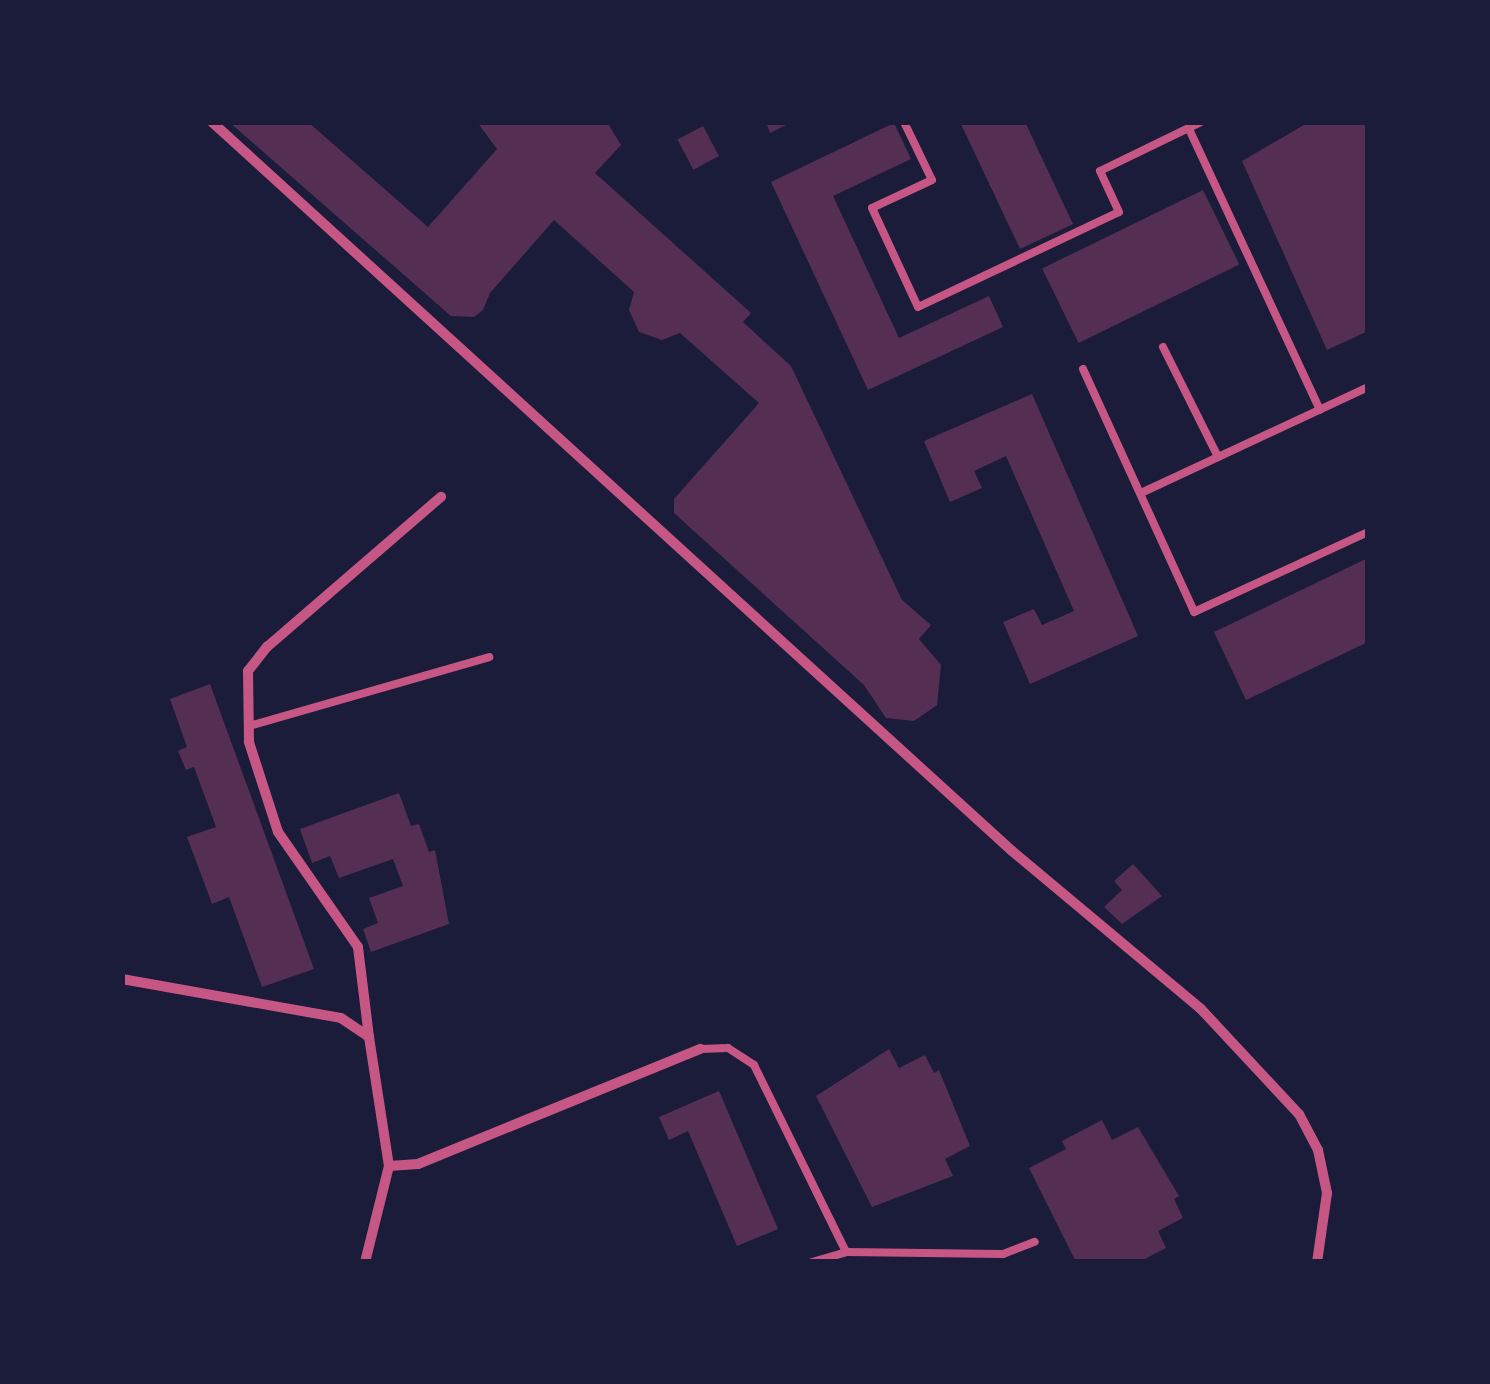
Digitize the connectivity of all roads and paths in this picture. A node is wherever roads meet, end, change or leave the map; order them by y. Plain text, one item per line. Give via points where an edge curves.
1 (212, 122) edge
2 (904, 122) edge
3 (1202, 122) edge
4 (1188, 129) junction
5 (1164, 348) dead end
6 (1083, 369) dead end
7 (1368, 387) edge
8 (1320, 410) junction
9 (1218, 457) junction
10 (1142, 493) junction
11 (442, 498) dead end
12 (1368, 532) edge
13 (489, 657) dead end
14 (249, 726) junction
15 (122, 979) edge
16 (369, 1037) junction
17 (700, 1049) joint
18 (389, 1166) junction
19 (1035, 1242) dead end
20 (846, 1252) junction
21 (365, 1262) edge
22 (812, 1262) edge
23 (1317, 1262) edge

1 - 23 street via 1012,851 1200,1008 1300,1114 1318,1150 1327,1193
2 - 4 lane via 932,180 872,208 918,308 1120,212 1100,171
3 - 4 lane
4 - 8 lane
5 - 9 lane
6 - 10 lane
7 - 8 lane
8 - 9 lane
9 - 10 lane
10 - 12 lane via 1194,612
11 - 14 street via 267,646 248,671
13 - 14 lane
14 - 16 street via 278,832 358,947
15 - 16 street via 341,1018
16 - 18 street
17 - 18 street via 418,1164
17 - 20 lane via 728,1048 754,1065
18 - 21 street
19 - 20 lane via 1002,1254
20 - 22 lane

